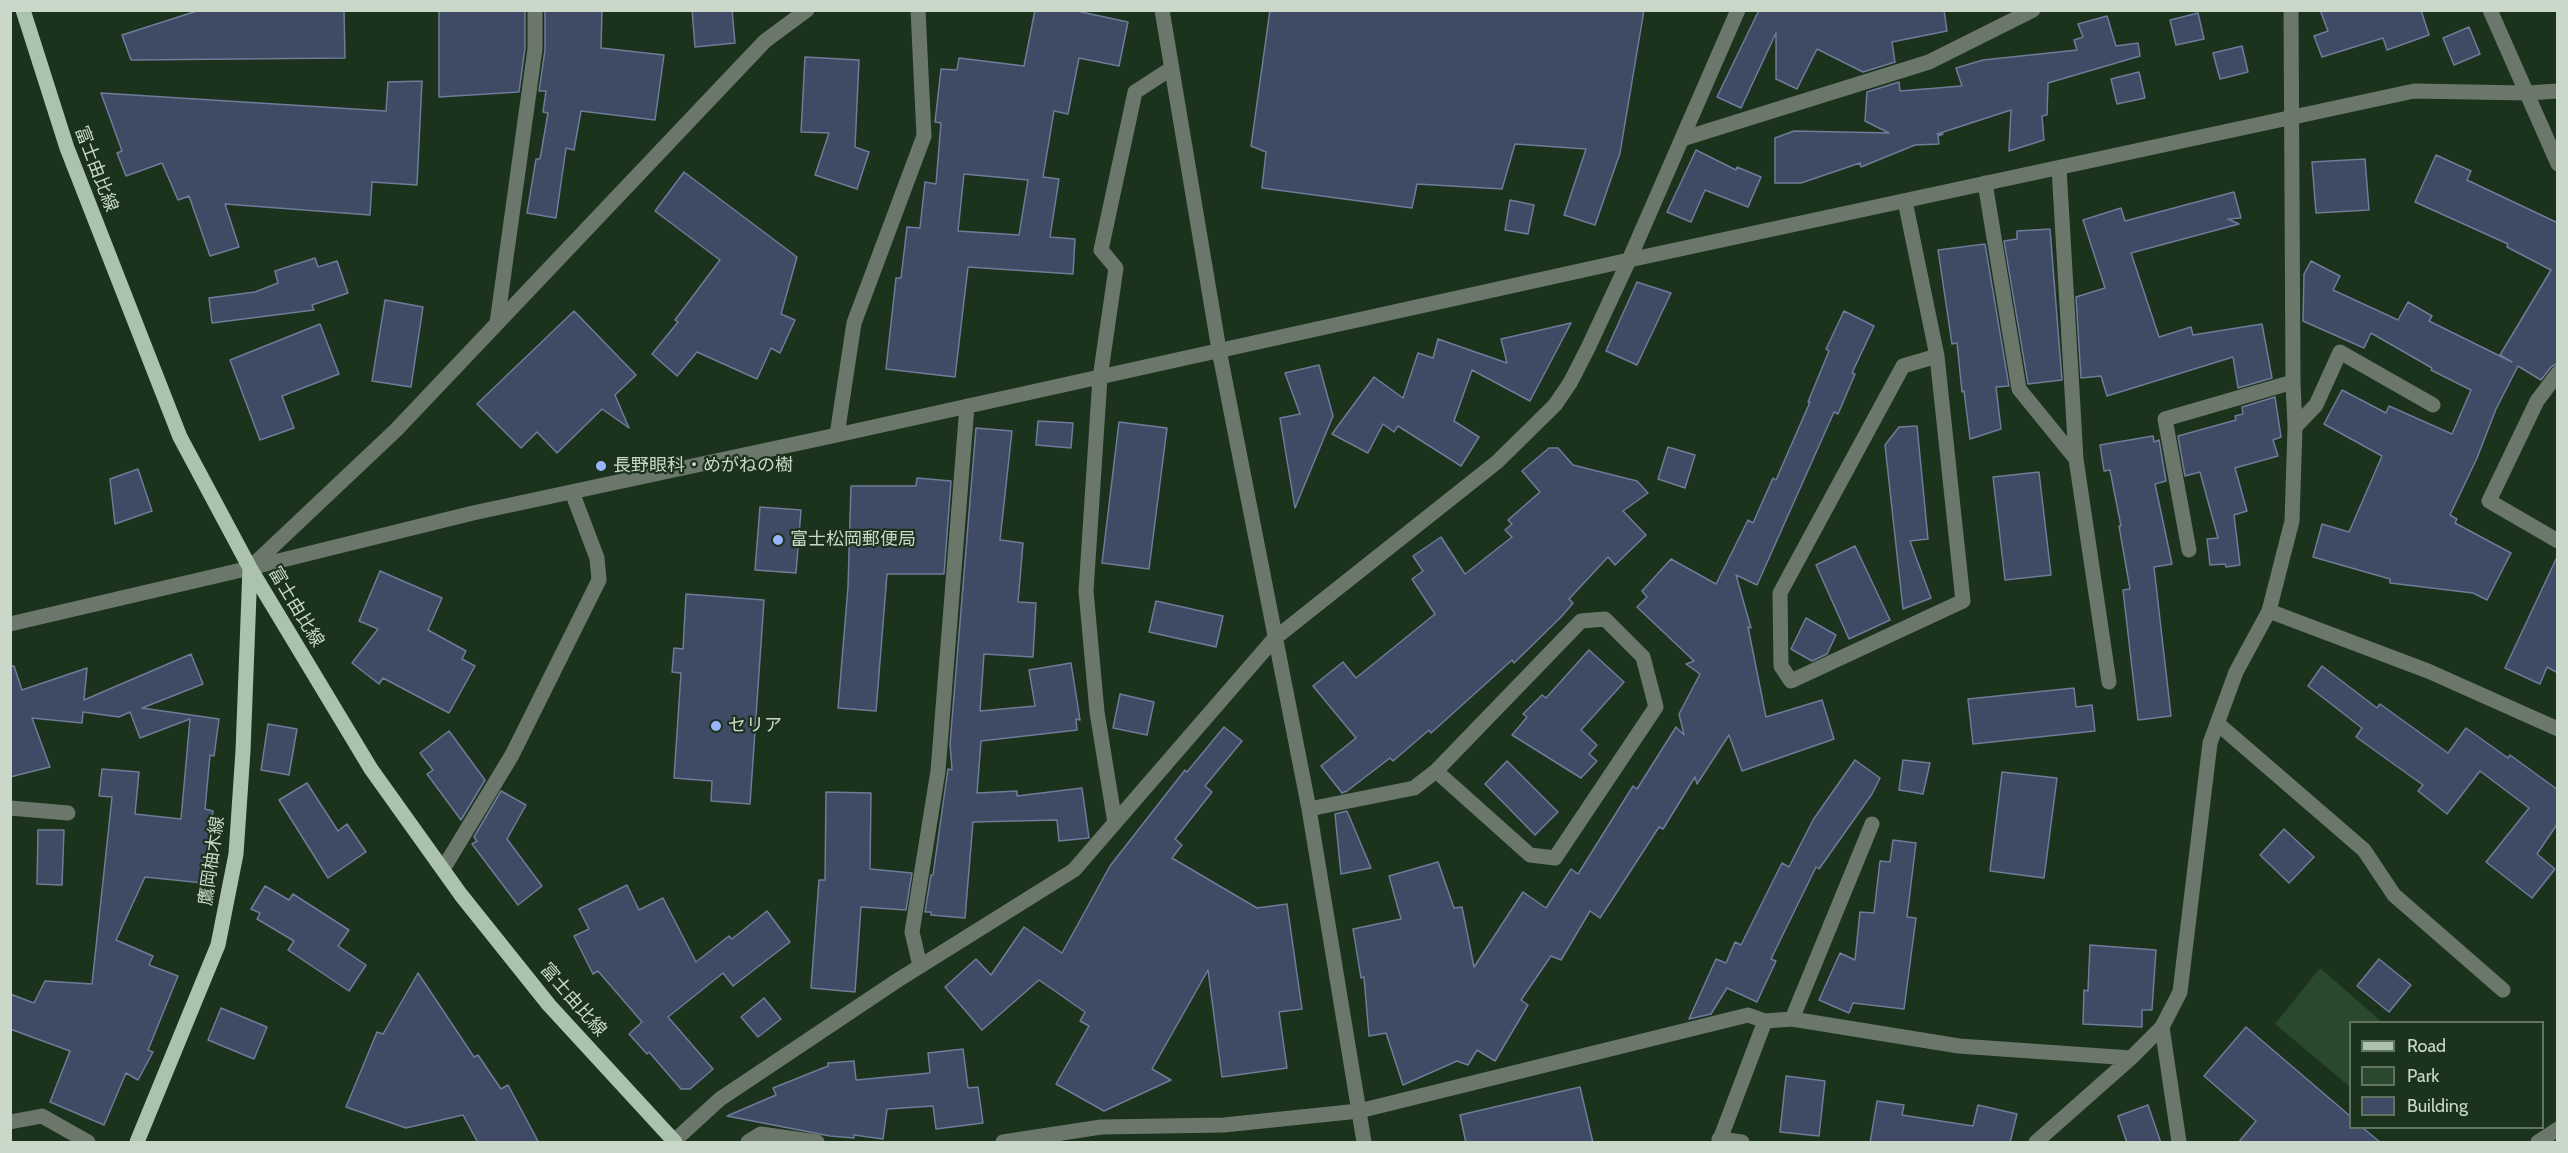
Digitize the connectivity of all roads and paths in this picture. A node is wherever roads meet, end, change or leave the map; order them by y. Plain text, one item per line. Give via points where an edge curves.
1 (23, 10) edge
2 (536, 10) edge
3 (807, 10) edge
4 (918, 10) edge
5 (1161, 10) edge
6 (1738, 10) edge
7 (2291, 10) edge
8 (2490, 10) edge
9 (2028, 12) edge
10 (1172, 68) junction
11 (2558, 91) edge
12 (2527, 93) junction
13 (2292, 117) junction
14 (1682, 139) junction
15 (2558, 164) edge
16 (2059, 168) junction
17 (1985, 183) junction
18 (1905, 201) junction
19 (1629, 260) junction
20 (497, 323) junction
21 (1219, 350) junction
22 (1937, 356) junction
23 (2558, 373) edge
24 (1100, 378) junction
25 (2292, 382) junction
26 (2433, 405) dead end
27 (967, 406) junction
28 (2295, 427) junction
29 (837, 435) junction
30 (2076, 459) junction
31 (572, 492) junction
32 (2558, 541) edge
33 (2189, 550) dead end
34 (250, 568) junction
35 (2269, 612) junction
36 (10, 624) edge
37 (1274, 639) junction
38 (2109, 682) dead end
39 (2217, 723) junction
40 (2558, 729) edge
41 (1436, 771) junction
42 (10, 808) edge
43 (1309, 809) junction
44 (68, 813) dead end
45 (1115, 823) junction
46 (1872, 824) dead end
47 (443, 870) junction
48 (920, 966) junction
49 (2503, 990) dead end
50 (1792, 1019) junction
51 (1765, 1021) junction
52 (2162, 1027) junction
53 (2131, 1058) junction
54 (1359, 1112) junction
55 (10, 1122) edge
56 (2558, 1129) edge
57 (1719, 1141) edge
58 (674, 1142) edge
59 (88, 1143) edge
60 (137, 1143) edge
61 (748, 1143) edge
62 (817, 1143) edge
63 (1003, 1143) edge
64 (1364, 1143) edge
65 (1742, 1143) edge
66 (2036, 1143) edge
67 (2179, 1143) edge
68 (2538, 1143) edge

1 - 34 main road, 富士由比線 via 67,148 180,437
2 - 20 street via 535,49
3 - 20 street via 765,41
4 - 29 street via 924,136 854,323
5 - 10 street
6 - 14 street
7 - 13 street
8 - 12 street
9 - 14 street via 1929,62
10 - 21 street
10 - 24 street via 1136,92 1101,250 1116,268
11 - 12 street
12 - 13 street via 2414,91
12 - 15 street
13 - 16 street
13 - 25 street
14 - 19 street
16 - 17 street
16 - 30 street
17 - 18 street
17 - 30 street via 2019,388
18 - 19 street
18 - 22 street
19 - 21 street
19 - 37 street via 1579,365 1555,405 1497,462
20 - 34 street via 396,430
21 - 24 street
21 - 37 street
22 - 22 street via 1963,601 1791,681 1780,666 1780,593 1903,366
23 - 32 street via 2537,400 2489,501
24 - 27 street
24 - 45 street via 1086,591 1097,712
25 - 28 street
25 - 33 street via 2165,419
26 - 28 street via 2340,352 2316,405
27 - 29 street
27 - 48 street via 938,771 912,932
28 - 35 street via 2292,521
29 - 31 street
30 - 38 street
31 - 34 street
31 - 47 street via 597,558 598,580 512,755
34 - 36 street
34 - 47 main road, 富士由比線 via 371,769
34 - 60 main road, 鷹岡柚木線 via 236,854 218,945
35 - 39 street via 2236,672
35 - 40 street via 2428,671
37 - 43 street
37 - 45 street
39 - 49 street via 2364,850 2394,895
39 - 52 street via 2210,743 2180,992
41 - 41 street via 1581,621 1605,619 1642,657 1656,707 1555,858 1530,855
41 - 43 street via 1414,788
42 - 44 street
43 - 54 street
45 - 48 street via 1074,870
46 - 50 street
47 - 58 main road, 富士由比線 via 549,1005
48 - 58 street via 720,1099
50 - 51 street
50 - 53 street via 1959,1046
51 - 54 street via 1748,1014
51 - 57 street
52 - 53 street
52 - 67 street
53 - 66 street
54 - 63 street via 1224,1125 1101,1127
54 - 64 street
55 - 59 street via 42,1116
56 - 68 street
57 - 65 street
61 - 62 street via 761,1134

